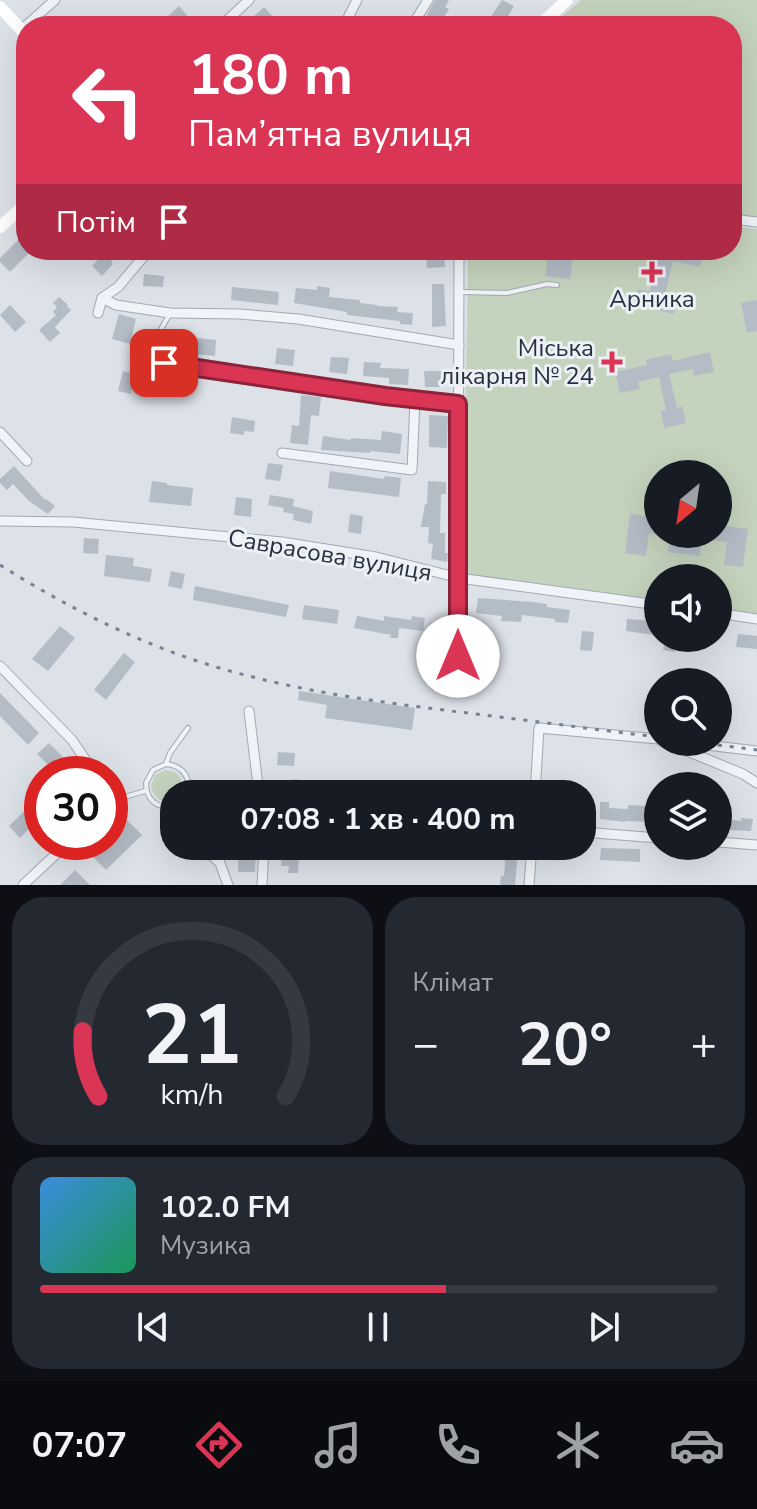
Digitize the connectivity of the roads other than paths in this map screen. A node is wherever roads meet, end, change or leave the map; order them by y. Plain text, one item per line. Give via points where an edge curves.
1 (55, 0) edge
2 (249, 0) edge
3 (567, 0) edge
4 (0, 7) edge
5 (40, 16) edge
6 (232, 16) edge
7 (550, 16) edge
8 (16, 24) edge
9 (16, 213) edge
10 (0, 227) edge
11 (141, 260) edge
12 (459, 260) edge
13 (557, 285) dead end
14 (459, 292) junction
15 (102, 298) junction
16 (98, 313) dead end
17 (170, 313) junction
18 (459, 345) junction
19 (164, 363) joint
20 (415, 400) junction
21 (458, 404) junction
22 (0, 432) edge
23 (282, 453) dead end
24 (27, 461) dead end
25 (0, 521) edge
26 (459, 578) junction
27 (644, 603) edge
28 (732, 615) edge
29 (757, 619) edge
30 (458, 656) dead end
31 (0, 666) edge
32 (249, 711) dead end
33 (188, 728) dead end
34 (644, 738) edge
35 (732, 748) edge
36 (757, 751) edge
37 (83, 756) edge
38 (699, 756) edge
39 (166, 764) junction
40 (189, 780) edge
41 (257, 780) edge
42 (536, 780) edge
43 (757, 783) edge
44 (146, 790) junction
45 (128, 795) edge
46 (160, 806) edge
47 (596, 833) edge
48 (644, 837) edge
49 (732, 843) edge
50 (757, 845) edge
51 (50, 860) edge
52 (217, 860) edge
53 (263, 860) edge
54 (531, 860) edge
55 (23, 885) edge
56 (228, 885) edge
57 (262, 885) edge
58 (529, 885) edge

1 - 5 street
2 - 6 street
3 - 7 main road
4 - 8 main road
9 - 10 main road
11 - 15 street
12 - 14 street
13 - 14 lane via 507,293
14 - 18 street
15 - 16 street
15 - 17 street
17 - 18 street via 298,319
17 - 19 lane via 159,330 157,346
18 - 21 street
19 - 20 street
20 - 21 street
20 - 23 street via 412,470
21 - 26 street
22 - 24 street
25 - 26 street, Саврасова вулиця via 73,522 282,542 376,557
26 - 27 street, Саврасова вулиця
26 - 30 street
28 - 29 street
31 - 37 street
32 - 41 street
33 - 39 lane
34 - 42 street via 539,728
35 - 36 street
38 - 43 street
39 - 40 lane
39 - 44 lane via 153,770
44 - 45 lane
44 - 46 lane
47 - 48 street
49 - 50 street
51 - 55 street
52 - 56 street
53 - 57 street
54 - 58 street

